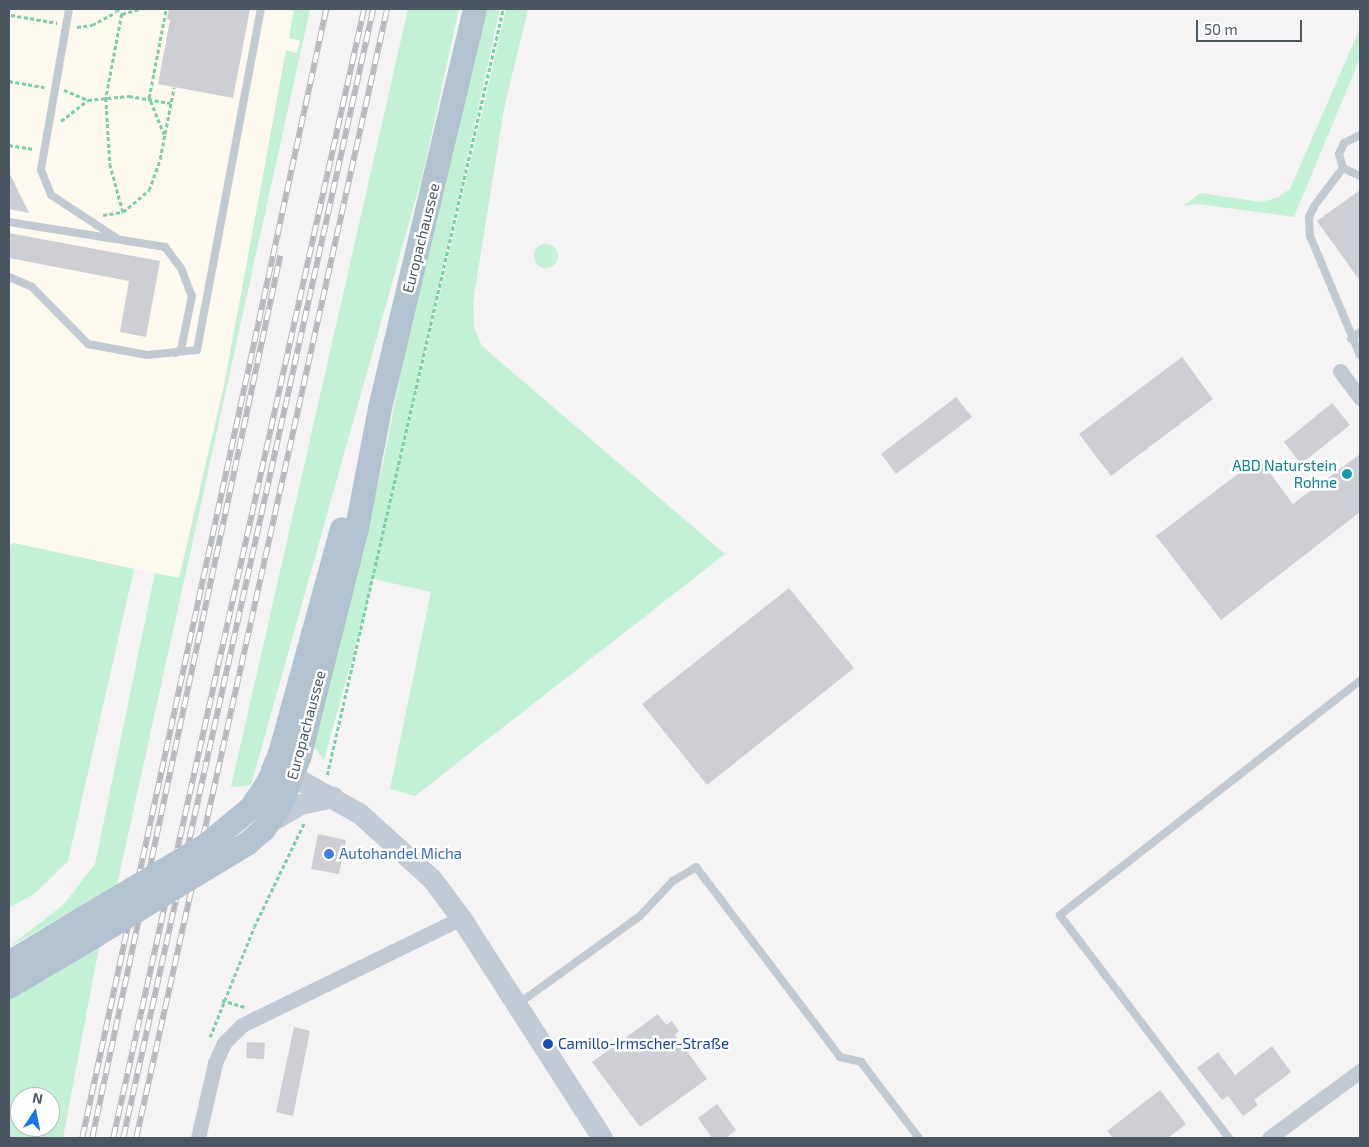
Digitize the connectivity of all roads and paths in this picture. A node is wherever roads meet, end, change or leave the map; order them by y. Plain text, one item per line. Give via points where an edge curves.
1 (69, 9) edge
2 (140, 9) edge
3 (166, 9) edge
4 (261, 9) edge
5 (475, 9) edge
6 (503, 9) edge
7 (116, 10) edge
8 (122, 14) junction
9 (11, 15) dead end
10 (66, 25) junction
11 (9, 81) edge
12 (174, 87) dead end
13 (54, 88) junction
14 (106, 98) junction
15 (149, 98) junction
16 (88, 100) junction
17 (170, 103) junction
18 (58, 124) dead end
19 (1360, 135) edge
20 (164, 136) junction
21 (9, 145) edge
22 (41, 150) junction
23 (1343, 168) junction
24 (1360, 176) edge
25 (123, 212) junction
26 (95, 215) dead end
27 (9, 222) edge
28 (119, 240) junction
29 (9, 277) edge
30 (1360, 332) edge
31 (1351, 339) junction
32 (171, 355) junction
33 (1360, 355) edge
34 (1340, 371) dead end
35 (1360, 398) edge
36 (1360, 681) edge
37 (284, 771) junction
38 (323, 795) junction
39 (271, 821) junction
40 (461, 918) junction
41 (9, 963) edge
42 (9, 987) edge
43 (222, 1000) junction
44 (516, 1005) junction
45 (261, 1012) junction
46 (209, 1039) dead end
47 (1360, 1071) edge
48 (198, 1138) edge
49 (602, 1138) edge
50 (919, 1138) edge
51 (1229, 1138) edge
52 (1269, 1138) edge

1 - 10 lane
2 - 8 path
3 - 15 path
4 - 32 lane via 197,350
5 - 37 main road, Europachaussee via 368,468 329,570
6 - 38 path
7 - 8 path
7 - 10 path via 80,29
8 - 14 path
9 - 10 path
10 - 13 lane
11 - 13 path
12 - 17 path
13 - 16 path
13 - 22 lane
14 - 15 path
14 - 16 path
14 - 25 path via 110,164
15 - 17 path
15 - 20 path
16 - 18 path
17 - 20 path
19 - 23 lane via 1344,143 1339,154
20 - 25 path via 149,190
21 - 22 path
22 - 28 lane via 44,185 51,195
23 - 24 lane
23 - 31 lane via 1309,217 1310,236
25 - 26 path
27 - 28 lane
28 - 32 lane via 165,247 181,268 192,296 181,348
29 - 32 lane via 32,287 88,344 147,355
30 - 31 lane
31 - 33 lane
34 - 35 street
36 - 51 lane via 1060,916
37 - 38 street
37 - 39 main road, Europachaussee
37 - 41 main road, Europachaussee, bridge via 251,808 205,846
38 - 39 street
38 - 40 street via 389,837 432,879
38 - 43 path
39 - 42 main road, Europachaussee, bridge via 246,844
40 - 44 street
40 - 45 street
43 - 45 path
43 - 46 path
44 - 49 street
44 - 50 lane via 640,916 673,881 696,867 840,1057 861,1062
45 - 48 street via 232,1033 220,1050
47 - 52 street

